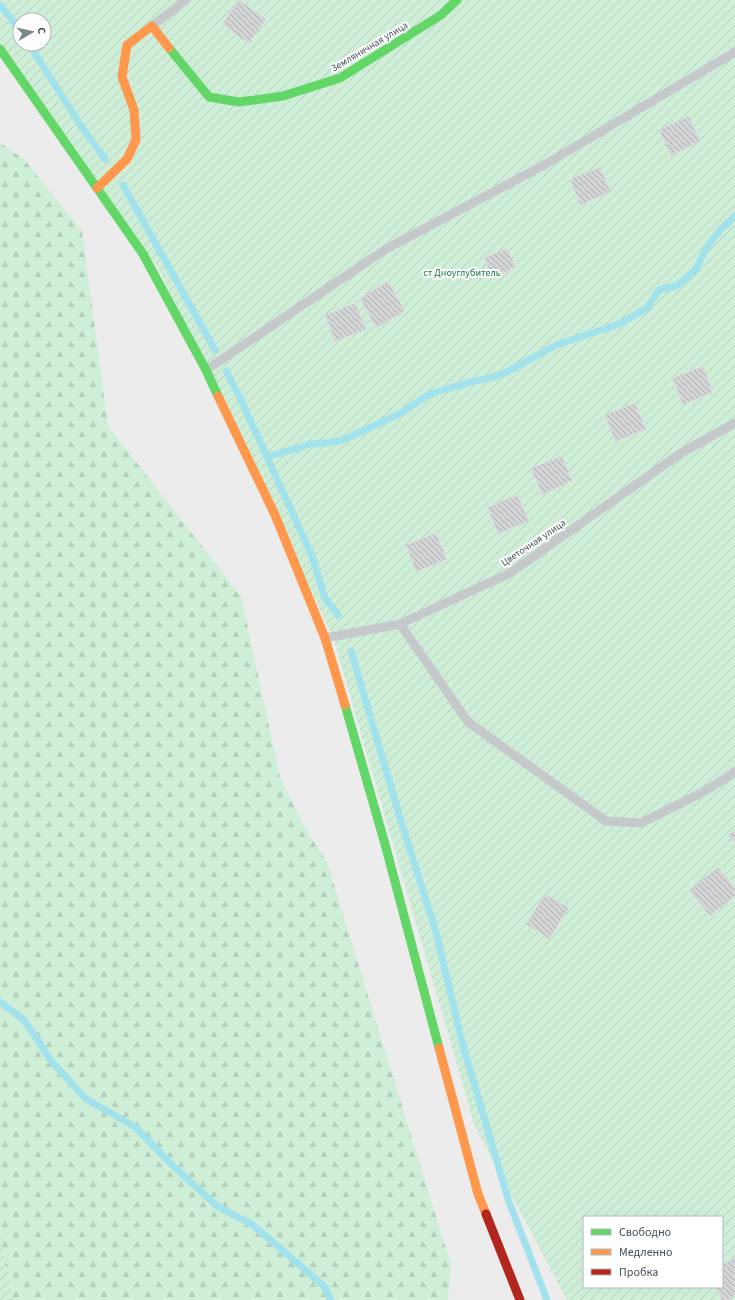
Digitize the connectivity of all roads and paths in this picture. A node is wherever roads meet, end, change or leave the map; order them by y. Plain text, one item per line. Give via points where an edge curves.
1 (186, 0) edge
2 (457, 0) edge
3 (152, 26) junction
4 (0, 49) edge
5 (735, 52) edge
6 (97, 188) junction
7 (206, 370) junction
8 (735, 423) edge
9 (400, 624) junction
10 (325, 638) junction
11 (735, 772) edge
12 (520, 1300) edge

1 - 3 lane
2 - 3 street, Земляничная улица via 441,14 340,78 284,96 239,102 209,97
3 - 6 street via 126,45 122,77 134,110 136,140 127,159
4 - 6 street
5 - 7 lane via 546,164 386,249
6 - 7 street via 143,254
7 - 10 street via 275,515
8 - 9 lane, Цветочная улица via 681,453 510,573
9 - 10 lane, Цветочная улица
9 - 11 lane via 468,722 606,821 641,822 705,791
10 - 12 street via 385,844 478,1194

